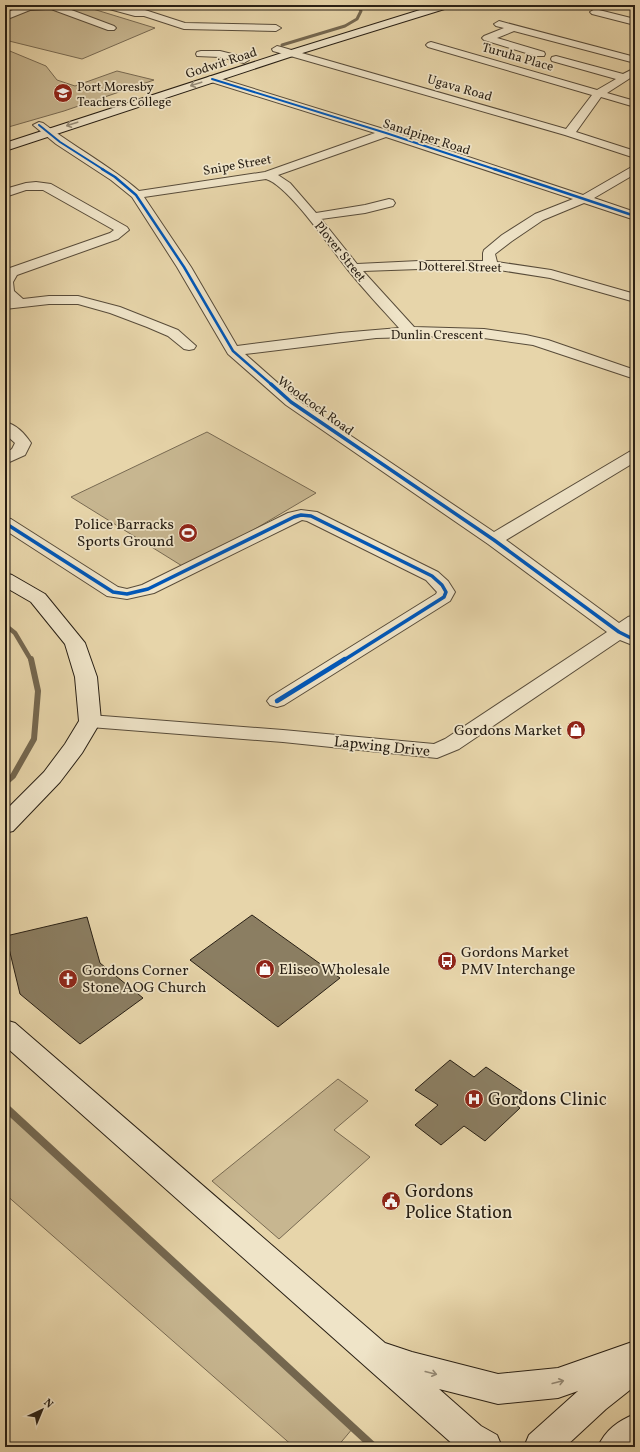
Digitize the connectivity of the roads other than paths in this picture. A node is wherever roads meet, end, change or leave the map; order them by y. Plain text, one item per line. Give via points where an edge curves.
1 (105, 5) edge
2 (423, 5) edge
3 (447, 5) edge
4 (48, 6) edge
5 (595, 12) dead end
6 (5, 17) edge
7 (635, 22) edge
8 (499, 24) dead end
9 (111, 28) dead end
10 (276, 28) dead end
11 (513, 28) junction
12 (234, 29) junction
13 (206, 33) dead end
14 (243, 37) dead end
15 (431, 45) dead end
16 (277, 49) junction
17 (292, 53) junction
18 (201, 54) dead end
19 (540, 54) dead end
20 (556, 59) dead end
21 (244, 60) junction
22 (635, 60) edge
23 (635, 71) edge
24 (625, 78) junction
25 (212, 79) junction
26 (598, 94) junction
27 (635, 104) edge
28 (43, 129) junction
29 (386, 133) junction
30 (569, 133) junction
31 (5, 136) edge
32 (5, 147) edge
33 (635, 155) edge
34 (635, 169) edge
35 (267, 175) junction
36 (5, 193) edge
37 (136, 195) junction
38 (584, 199) junction
39 (389, 203) dead end
40 (635, 216) edge
41 (313, 217) junction
42 (493, 265) junction
43 (353, 268) junction
44 (635, 298) edge
45 (20, 304) junction
46 (5, 306) edge
47 (410, 332) junction
48 (189, 346) dead end
49 (233, 351) junction
50 (635, 375) edge
51 (5, 427) edge
52 (635, 455) edge
53 (5, 459) edge
54 (5, 523) edge
55 (494, 540) junction
56 (5, 579) edge
57 (630, 631) edge
58 (277, 701) dead end
59 (90, 721) junction
60 (5, 825) edge
61 (5, 1030) edge
62 (368, 1350) junction
63 (635, 1356) edge
64 (635, 1366) edge
65 (635, 1430) edge
66 (475, 1444) edge
67 (541, 1447) edge
68 (615, 1447) edge

1 - 12 street via 145,13 184,26
2 - 16 main road, Godwit Road
3 - 17 main road, Godwit Road
4 - 6 street via 28,7
4 - 9 street
5 - 7 street
8 - 11 street
10 - 12 street
11 - 19 street via 487,38
11 - 22 street
12 - 13 street via 217,35
12 - 14 street
15 - 26 street, Turuha Place
16 - 17 street, Ugava Road
16 - 21 main road, Godwit Road
17 - 25 main road, Godwit Road
17 - 30 street, Ugava Road
18 - 21 street via 220,54
20 - 24 street
21 - 28 main road, Godwit Road
23 - 24 street
24 - 26 street
25 -> 28 main road, Godwit Road
25 - 29 street, Sandpiper Road
26 - 27 street, Turuha Place
26 - 30 street
28 - 31 main road, Godwit Road
28 - 32 main road, Godwit Road
28 - 37 street, Woodcock Road via 115,177
29 - 35 street, Snipe Street
29 - 38 street, Sandpiper Road
30 - 33 street, Ugava Road
34 - 38 street
35 - 37 street, Snipe Street
35 - 41 street, Plover Street via 281,182
36 - 45 street via 28,185 47,187 122,230 114,236 12,272 6,282 7,292
37 - 49 street, Woodcock Road via 184,267
38 - 40 street, Sandpiper Road
38 - 42 street via 539,218 507,238 489,252 489,260
39 - 41 street
41 - 43 street, Plover Street
42 - 43 street, Dotterel Street
42 - 44 street, Dotterel Street via 551,274
43 - 47 street, Plover Street
45 - 46 street
45 - 48 street via 78,300 152,324 173,333
47 - 49 street, Dunlin Crescent via 334,337
47 - 50 street, Dunlin Crescent via 478,333 521,338
49 - 55 street, Woodcock Road via 291,402
51 - 53 street via 23,443 19,452
52 - 55 street
54 - 58 street via 113,592 128,594 148,589 301,515 311,516 358,538 432,576 442,585 446,592 444,598
55 - 57 street, Woodcock Road
56 - 59 main road via 38,598 75,643 86,677
57 - 59 street, Lapwing Drive via 437,752 283,736
59 - 60 main road via 52,777
61 - 62 main road
62 -> 63 main road via 410,1368 498,1389 558,1383
62 - 66 main road
64 - 67 main road via 594,1398
65 - 68 main road

